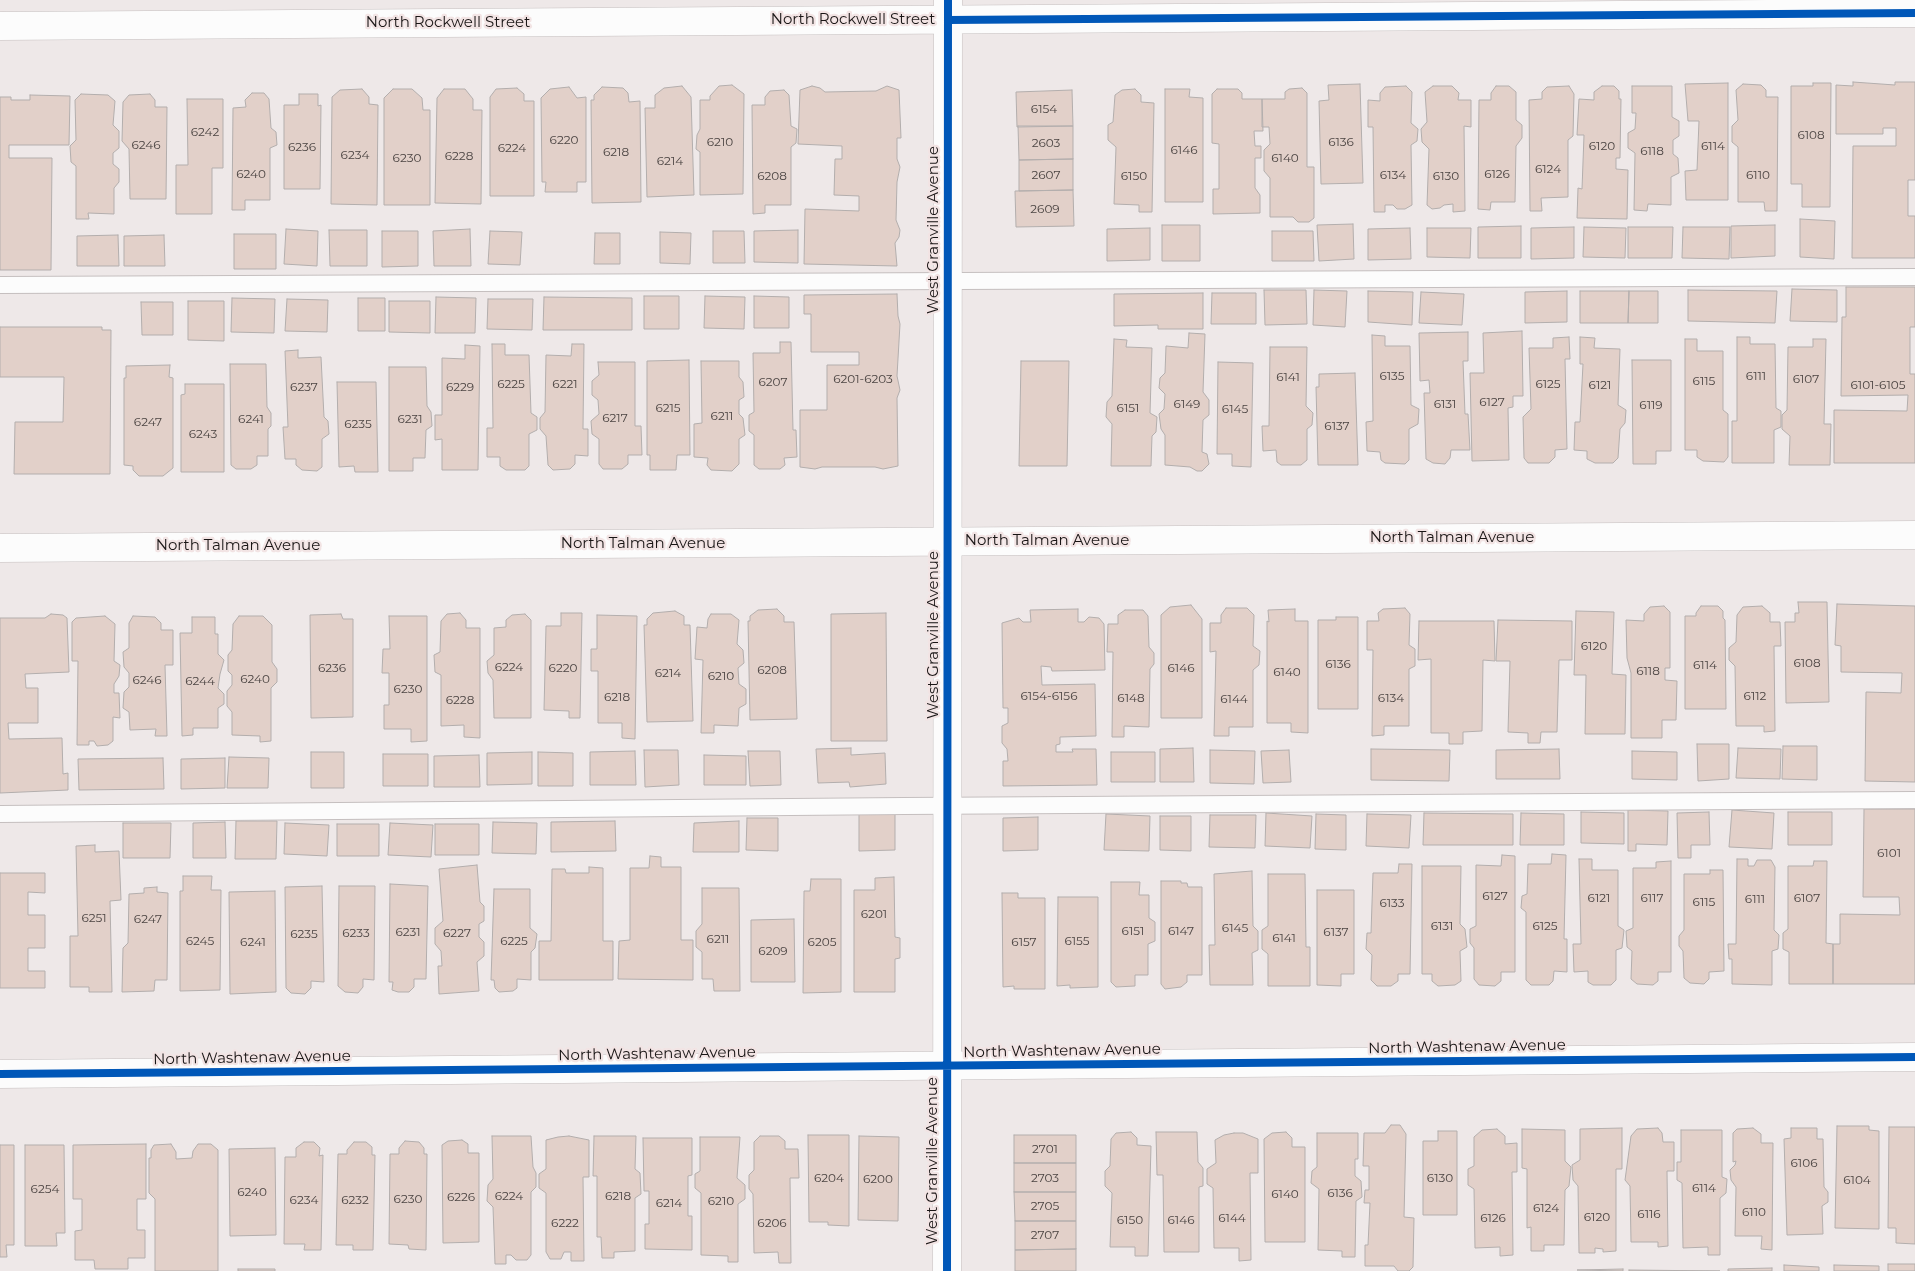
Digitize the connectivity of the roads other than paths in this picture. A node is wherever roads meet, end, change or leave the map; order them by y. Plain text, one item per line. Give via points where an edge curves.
1 (948, 10) edge
2 (1915, 13) edge
3 (0, 26) edge
4 (1915, 277) edge
5 (948, 281) junction
6 (0, 285) edge
7 (1915, 535) edge
8 (948, 542) junction
9 (0, 548) edge
10 (1915, 800) edge
11 (948, 805) junction
12 (0, 814) edge
13 (1915, 1057) edge
14 (947, 1066) junction
15 (0, 1074) edge
16 (947, 1271) edge

1 - 2 street, North Rockwell Street
1 - 3 street, North Rockwell Street
1 - 5 street, West Granville Avenue
4 - 5 lane
5 - 6 lane
5 - 8 street, West Granville Avenue
7 - 8 street, North Talman Avenue
8 - 9 street, North Talman Avenue
8 - 11 street, West Granville Avenue
10 - 11 lane
11 - 12 lane
11 - 14 street, West Granville Avenue
13 - 14 street, North Washtenaw Avenue
14 - 15 street, North Washtenaw Avenue
14 - 16 street, West Granville Avenue

